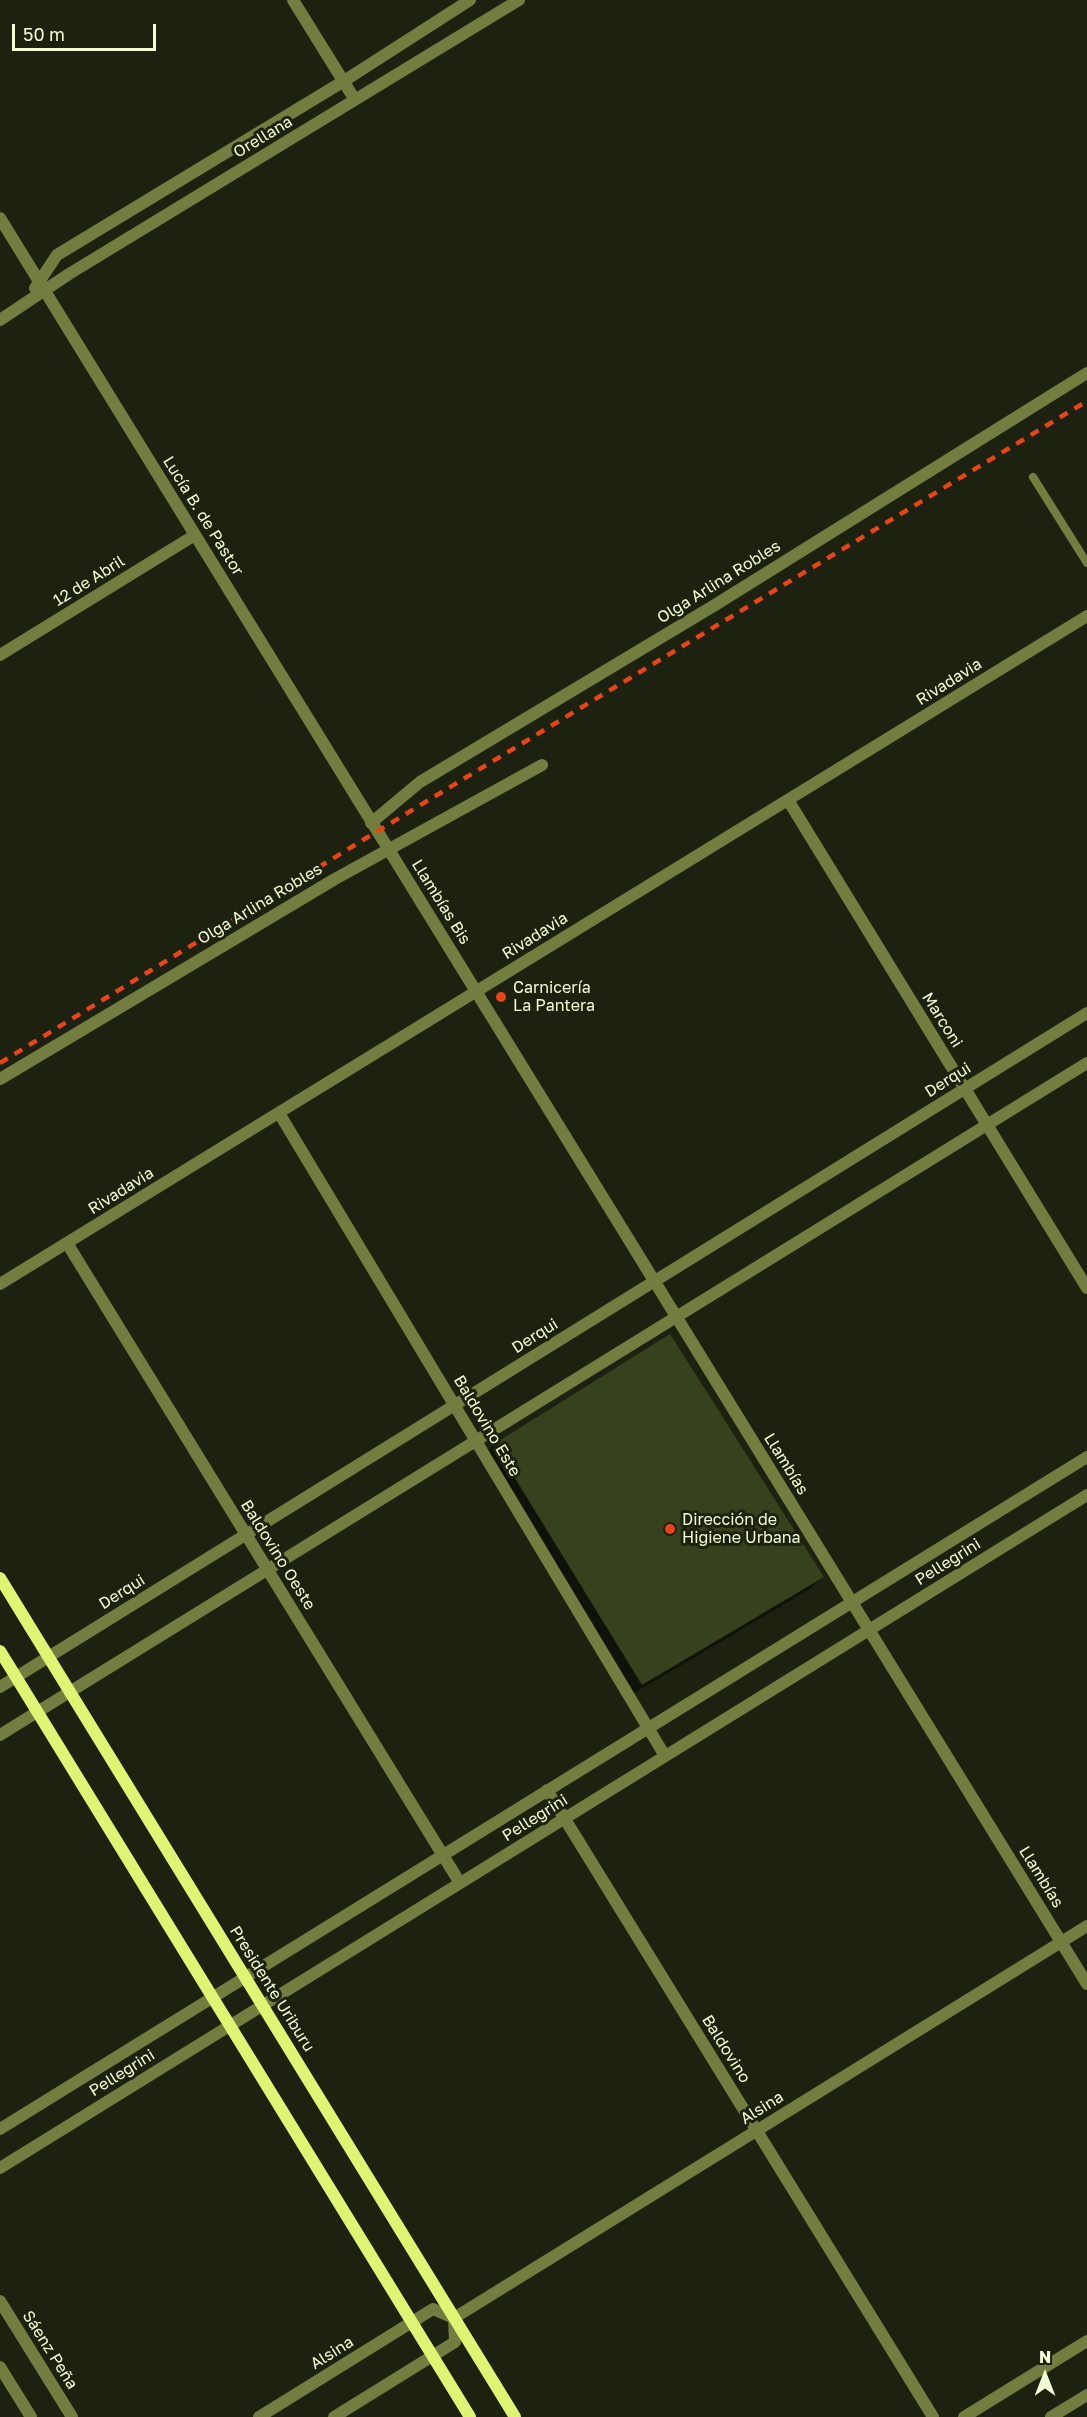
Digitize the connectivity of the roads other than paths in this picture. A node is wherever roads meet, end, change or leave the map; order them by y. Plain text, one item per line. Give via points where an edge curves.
1 (293, 0) edge
2 (470, 0) edge
3 (519, 0) edge
4 (344, 81) junction
5 (355, 100) junction
6 (0, 218) edge
7 (42, 286) junction
8 (0, 320) edge
9 (1087, 373) edge
10 (1033, 477) dead end
11 (195, 535) junction
12 (1087, 563) edge
13 (1087, 616) edge
14 (0, 655) edge
15 (542, 765) dead end
16 (788, 800) junction
17 (374, 827) junction
18 (388, 849) junction
19 (476, 991) junction
20 (1087, 1013) edge
21 (1087, 1063) edge
22 (0, 1079) edge
23 (965, 1089) junction
24 (279, 1113) junction
25 (987, 1125) junction
26 (67, 1244) junction
27 (655, 1281) junction
28 (0, 1284) edge
29 (1087, 1288) edge
30 (677, 1317) junction
31 (455, 1405) junction
32 (476, 1441) junction
33 (1087, 1457) edge
34 (1087, 1496) edge
35 (246, 1534) junction
36 (268, 1570) junction
37 (0, 1578) edge
38 (852, 1602) junction
39 (869, 1630) junction
40 (0, 1651) edge
41 (49, 1657) junction
42 (16, 1677) junction
43 (0, 1687) edge
44 (70, 1692) junction
45 (37, 1712) junction
46 (649, 1728) junction
47 (0, 1735) edge
48 (666, 1756) junction
49 (547, 1791) junction
50 (565, 1819) junction
51 (443, 1855) junction
52 (460, 1883) junction
53 (1087, 1926) edge
54 (1061, 1942) junction
55 (245, 1977) junction
56 (1087, 1984) edge
57 (212, 1998) junction
58 (263, 2006) junction
59 (230, 2026) junction
60 (0, 2129) edge
61 (757, 2131) junction
62 (0, 2168) edge
63 (0, 2301) edge
64 (454, 2318) junction
65 (412, 2322) junction
66 (1087, 2342) edge
67 (432, 2356) junction
68 (0, 2367) edge
69 (1087, 2395) edge
70 (31, 2417) edge
71 (72, 2417) edge
72 (259, 2417) edge
73 (334, 2417) edge
74 (470, 2417) edge
75 (515, 2417) edge
76 (933, 2417) edge
77 (964, 2417) edge
78 (1051, 2417) edge

1 - 4 street
2 - 4 street, Orellana
3 - 5 street, Orellana
4 - 5 street
4 - 7 street, Orellana via 57,255
5 - 7 street, Orellana
6 - 7 street, Lucía B. de Pastor
7 - 8 street, Orellana via 25,304
7 - 11 street, Lucía B. de Pastor
9 - 17 street, Olga Arlina Robles via 715,605 420,782
10 - 12 lane
11 - 14 street, 12 de Abril
11 - 17 street, Lucía B. de Pastor
13 - 16 street, Rivadavia
15 - 18 street, Olga Arlina Robles
16 - 19 street, Rivadavia
16 - 23 street, Marconi
17 - 18 street, Llambías Bis
18 - 19 street, Llambías Bis
18 - 22 street, Olga Arlina Robles
19 - 24 street, Rivadavia
19 - 27 street, Llambías
20 - 23 street, Derqui
21 - 25 street
23 - 25 street, Marconi
23 - 27 street, Derqui
24 - 26 street, Rivadavia
24 - 31 street, Baldovino Este
25 - 29 street, Marconi
25 - 30 street
26 - 28 street, Rivadavia
26 - 35 street, Baldovino Oeste
27 - 30 street, Llambías
27 - 31 street, Derqui
30 - 32 street
30 - 38 street, Llambías
31 - 32 street, Baldovino Este
31 - 35 street, Derqui
32 - 36 street
32 - 46 street, Baldovino Este
33 - 38 street, Pellegrini
34 - 39 street, Pellegrini
35 - 36 street, Baldovino Oeste
35 - 41 street, Derqui
36 - 44 street
36 - 51 street, Baldovino Oeste
37 - 41 street, Presidente Uriburu
38 - 39 street, Llambías
38 - 46 street, Pellegrini
39 - 48 street, Pellegrini
39 - 54 street, Llambías
40 - 42 street
41 - 42 street, Derqui
41 - 44 street, Presidente Uriburu
42 - 43 street, Derqui
42 - 45 street
44 - 45 street
44 - 55 street, Presidente Uriburu
45 - 47 street
45 - 57 street
46 - 48 street, Baldovino Este
46 - 49 street, Pellegrini
48 - 50 street, Pellegrini
49 - 50 street, Baldovino
49 - 51 street, Pellegrini
50 - 52 street, Pellegrini
50 - 61 street, Baldovino
51 - 52 street, Baldovino Oeste
51 - 55 street, Pellegrini
52 - 58 street, Pellegrini
53 - 54 street, Alsina
54 - 56 street, Llambías
54 - 61 street, Alsina
55 - 57 street, Pellegrini
55 - 58 street, Presidente Uriburu
57 - 59 street
57 - 60 street, Pellegrini
58 - 59 street, Pellegrini
58 - 64 street, Presidente Uriburu
59 - 62 street, Pellegrini
59 - 65 street
61 - 64 street, Alsina
61 - 76 street, Baldovino
63 - 71 street, Sáenz Peña
64 - 65 street, Alsina via 433,2309
64 - 67 street via 455,2342
64 - 75 street, Presidente Uriburu
65 - 67 street
65 - 72 street, Alsina
66 - 77 street
67 - 73 street
67 - 74 street
68 - 70 street
69 - 78 street

